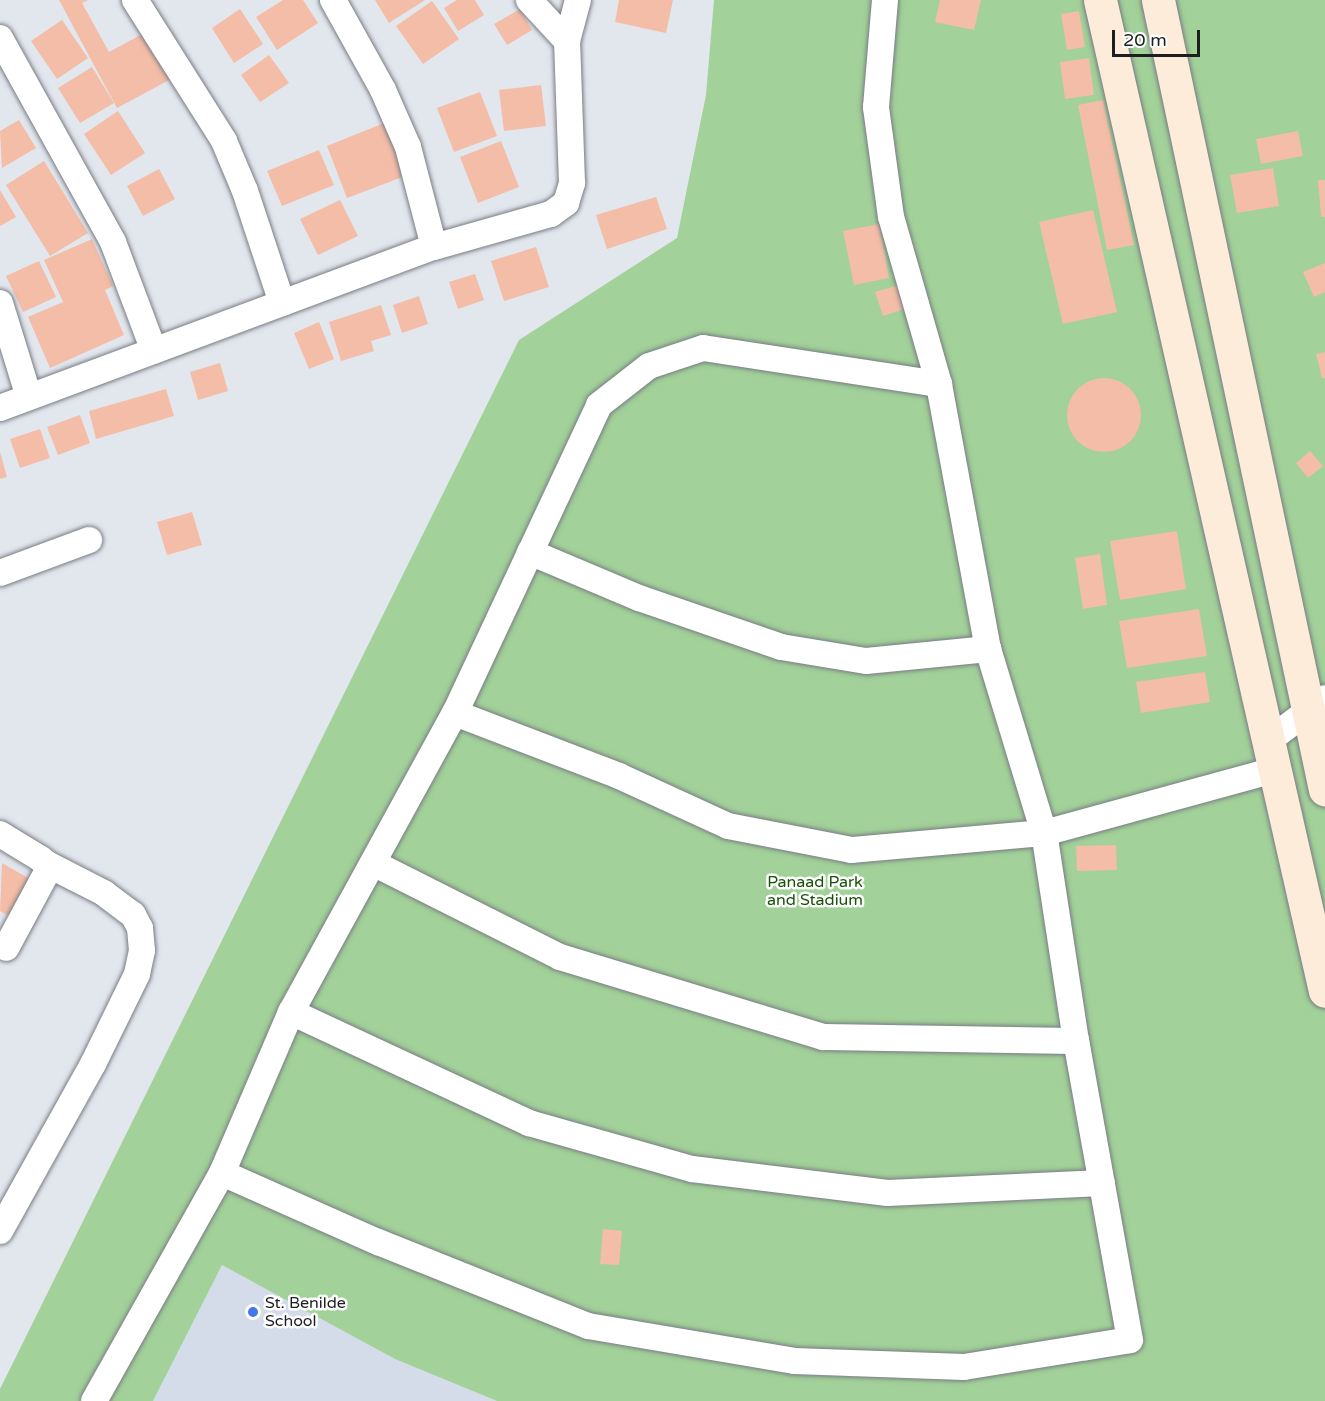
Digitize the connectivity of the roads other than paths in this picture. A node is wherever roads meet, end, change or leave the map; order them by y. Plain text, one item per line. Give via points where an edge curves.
1 (135, 0) edge
2 (333, 0) edge
3 (529, 0) edge
4 (578, 0) edge
5 (885, 0) edge
6 (1100, 0) edge
7 (1158, 0) edge
8 (0, 38) edge
9 (567, 41) junction
10 (434, 248) junction
11 (0, 303) edge
12 (282, 303) junction
13 (154, 351) junction
14 (939, 384) junction
15 (29, 397) junction
16 (0, 408) edge
17 (89, 540) dead end
18 (530, 552) junction
19 (0, 573) edge
20 (988, 649) junction
21 (1316, 705) edge
22 (456, 712) junction
23 (1271, 756) junction
24 (1325, 790) edge
25 (1044, 833) junction
26 (0, 834) edge
27 (373, 863) junction
28 (47, 864) junction
29 (6, 948) dead end
30 (1325, 991) edge
31 (291, 1012) junction
32 (1076, 1041) junction
33 (222, 1173) junction
34 (1102, 1184) junction
35 (0, 1231) edge
36 (94, 1401) edge

1 - 12 street via 224,141
2 - 10 street via 383,90 408,147
3 - 9 street
4 - 9 street
5 - 14 street via 876,107 891,217
6 - 23 street
7 - 21 street
8 - 13 street via 113,242
9 - 10 street via 572,183 566,203 551,214
10 - 12 street
11 - 15 street
12 - 13 street
13 - 15 street
14 - 18 street via 703,348 650,366 599,405
14 - 20 street
15 - 16 street
17 - 19 street
18 - 20 street via 639,598 781,647 866,660
18 - 22 street
20 - 25 street
21 - 23 street
21 - 24 street
22 - 25 street via 619,776 728,826 852,850
22 - 27 street
23 - 25 street
23 - 30 street
25 - 32 street
26 - 28 street
27 - 31 street
27 - 32 street via 560,957 823,1037
28 - 29 street via 48,872
28 - 35 street via 104,893 133,915 140,928 142,951 137,974 93,1064
31 - 33 street
31 - 34 street via 529,1123 692,1169 888,1193
32 - 34 street
33 - 34 street via 378,1242 588,1326 794,1361 964,1367 1130,1340
33 - 36 street

